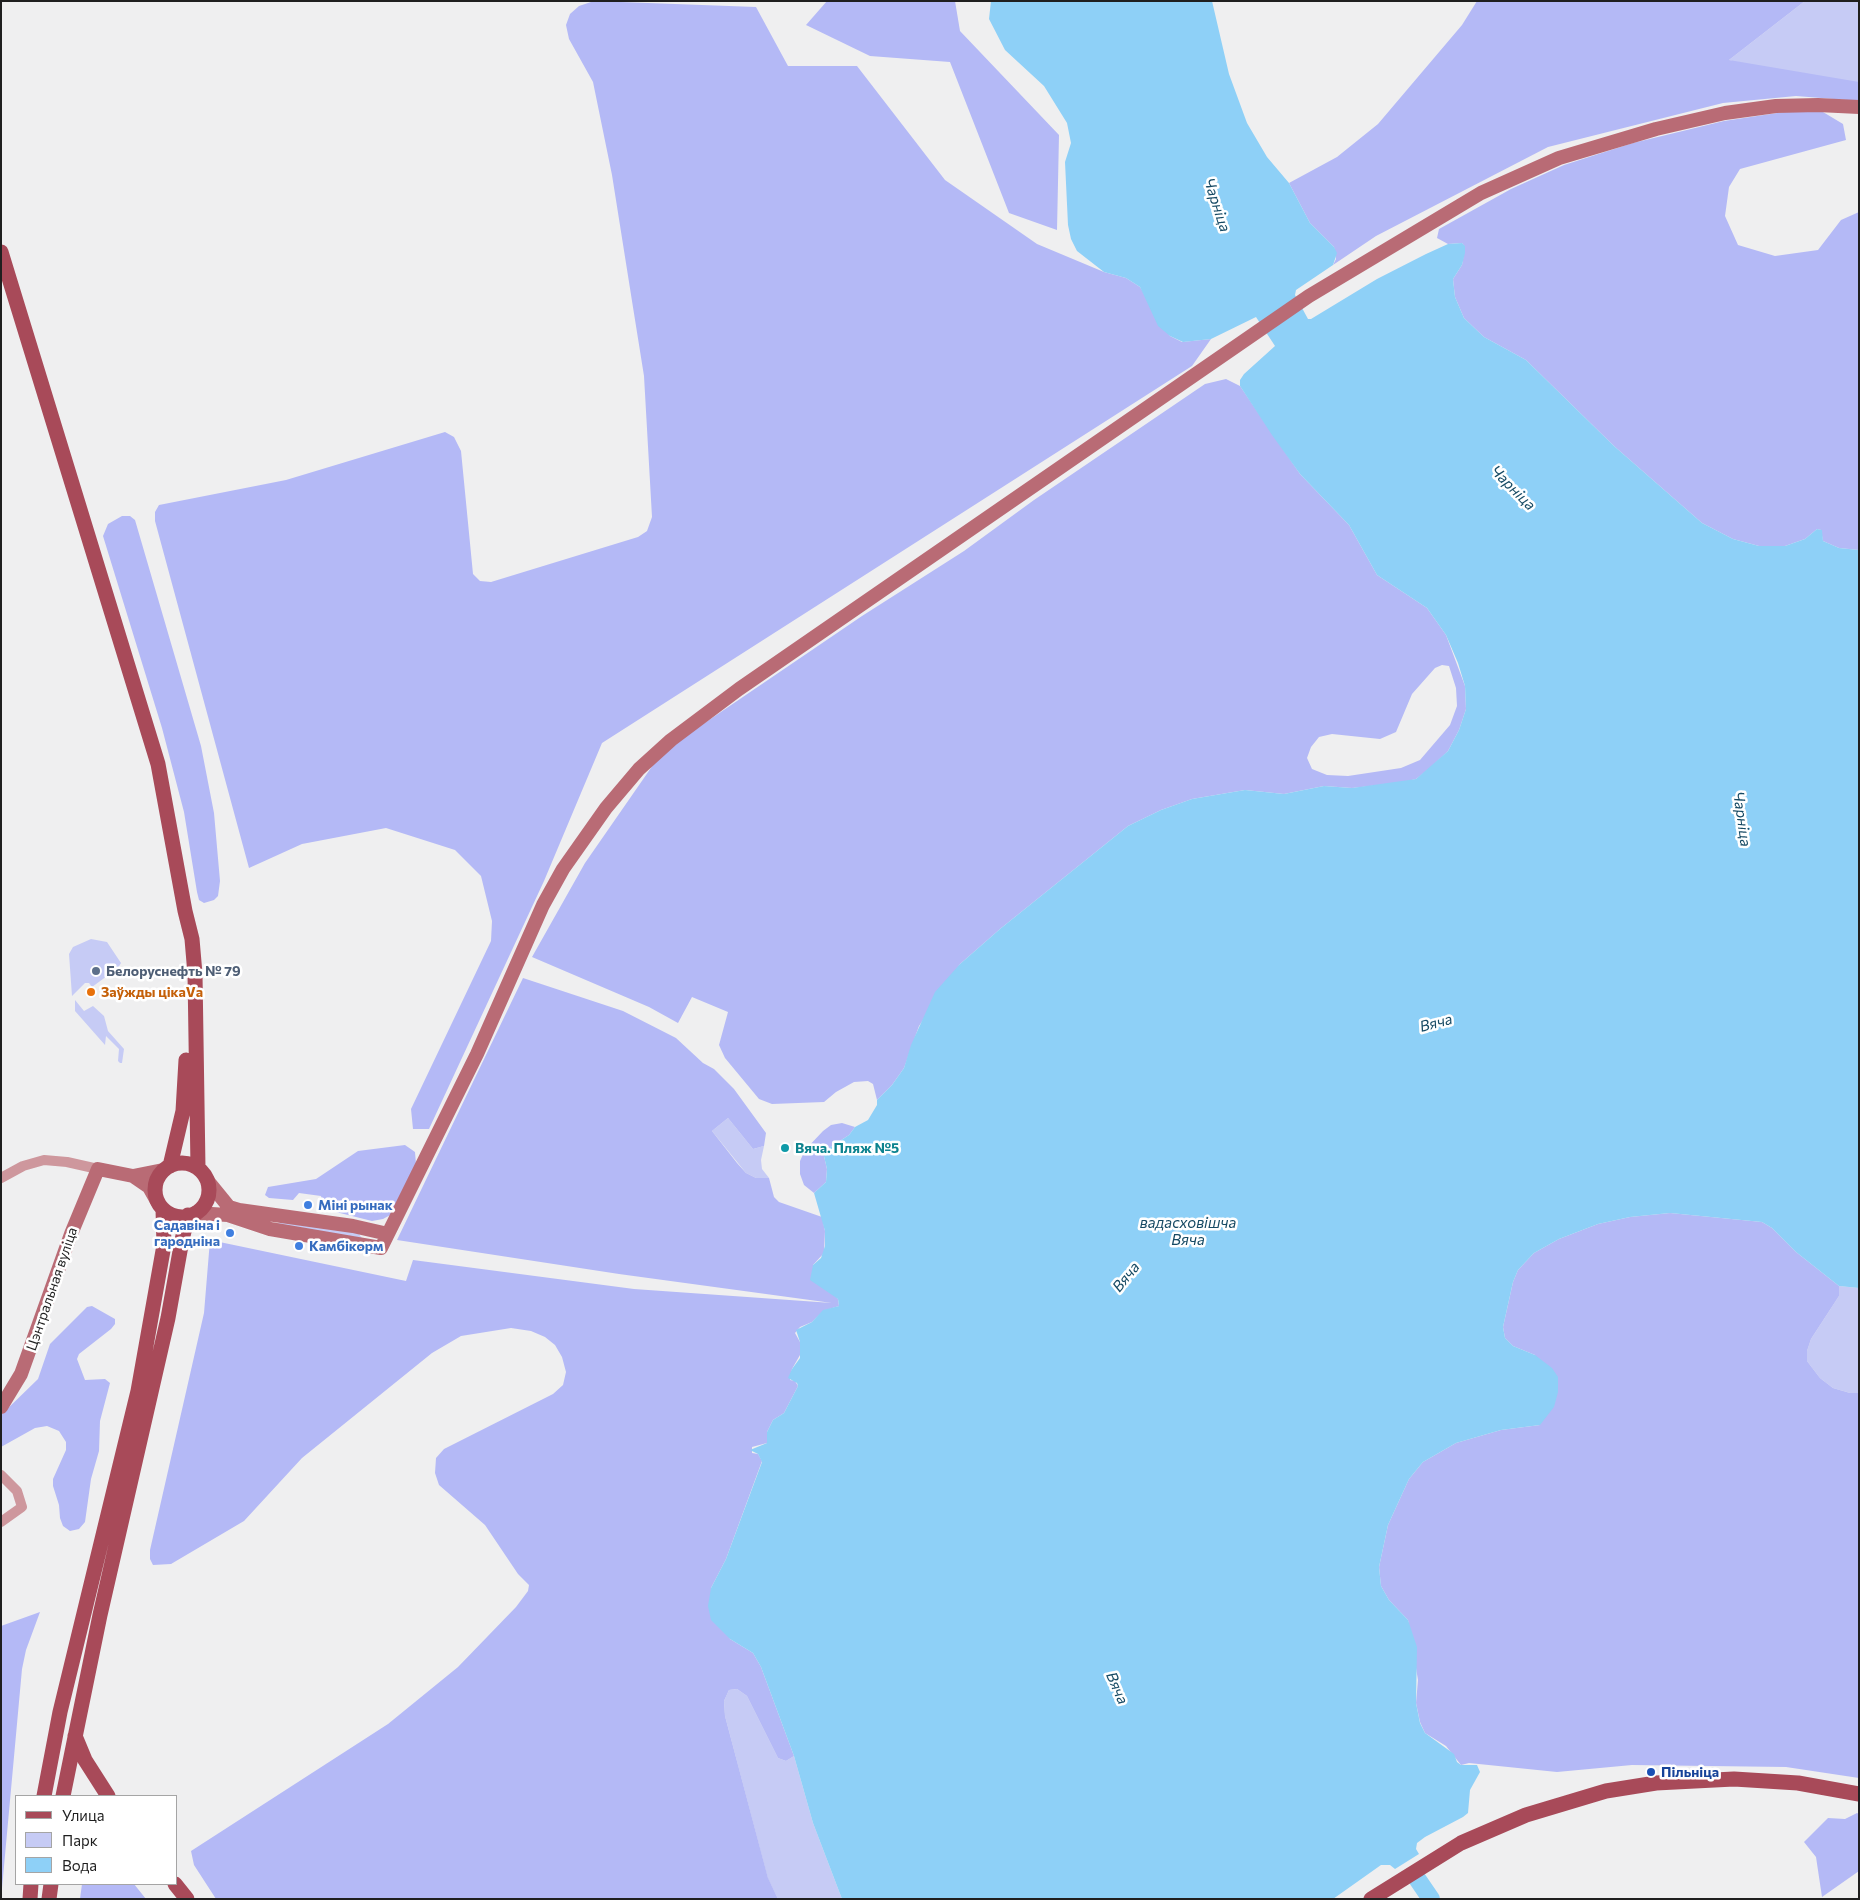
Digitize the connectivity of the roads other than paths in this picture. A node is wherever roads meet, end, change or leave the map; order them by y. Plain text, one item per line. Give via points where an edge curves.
1 (1859, 107) edge
2 (1, 252) edge
3 (185, 911) junction
4 (166, 1168) junction
5 (98, 1169) junction
6 (202, 1174) junction
7 (133, 1176) junction
8 (1, 1178) edge
9 (161, 1206) junction
10 (192, 1214) junction
11 (388, 1234) junction
12 (1, 1407) edge
13 (1, 1475) edge
14 (1, 1522) edge
15 (75, 1735) junction
16 (1859, 1794) edge
17 (44, 1795) edge
18 (63, 1795) edge
19 (107, 1795) edge
20 (31, 1885) edge
21 (51, 1885) edge
22 (176, 1885) edge
23 (30, 1899) edge
24 (49, 1899) edge
25 (187, 1899) edge
26 (1371, 1899) edge

1 - 11 street via 1818,104 1725,113 1656,129 1559,158 1482,193 1309,296 739,689 671,740 639,769 563,869
2 - 3 main road via 158,764
3 - 4 main road via 186,1073 183,1111
3 - 6 main road via 192,939 195,974
4 - 6 main road via 179,1163 189,1164
4 - 7 street
4 - 9 main road via 155,1185
5 - 7 street
5 - 8 street via 44,1160 23,1166
5 - 12 street, Цэнтральная вуліца via 21,1374
6 - 10 main road via 208,1195
6 - 11 street via 229,1207
7 - 9 street via 149,1187
9 - 10 main road via 175,1215
9 - 17 main road via 164,1245 138,1391 60,1712
10 - 11 street via 228,1215 270,1229 382,1248
10 - 15 main road
13 - 14 street via 17,1492 22,1507
15 - 18 main road
15 - 19 main road via 85,1760
16 - 26 main road via 1798,1783 1734,1779 1656,1783 1606,1791 1526,1815 1461,1843
20 - 23 main road
21 - 24 main road
22 - 25 main road

